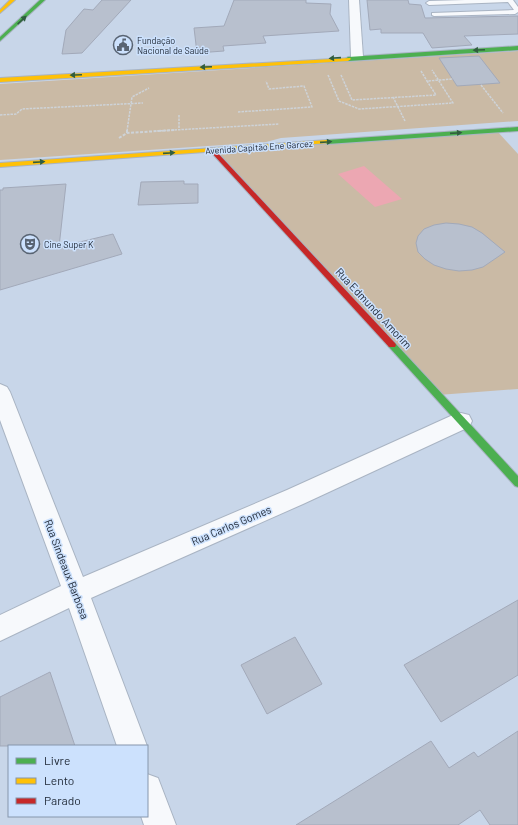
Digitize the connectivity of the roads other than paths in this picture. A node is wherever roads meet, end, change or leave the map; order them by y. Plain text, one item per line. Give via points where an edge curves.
1 (13, 0) edge
2 (43, 0) edge
3 (354, 0) edge
4 (510, 0) edge
5 (429, 3) dead end
6 (0, 12) edge
7 (434, 14) dead end
8 (0, 40) edge
9 (518, 48) edge
10 (357, 57) junction
11 (0, 80) edge
12 (518, 129) edge
13 (212, 150) junction
14 (0, 165) edge
15 (0, 392) edge
16 (461, 421) junction
17 (518, 483) edge
18 (76, 592) junction
19 (0, 628) edge
20 (132, 745) edge
21 (148, 792) edge
22 (160, 825) edge

1 - 6 main road
8 -> 2 main road
3 - 10 street
4 - 5 lane
4 - 7 lane via 517,10 515,12
9 -> 10 main road
10 -> 11 main road
13 -> 12 main road, Avenida Capitão Ene Garcez
14 -> 13 main road, Avenida Capitão Ene Garcez
13 - 16 main road, Rua Edmundo Amorim
15 - 18 street, Rua Sindeaux Barbosa
16 - 17 main road, Rua Edmundo Amorim
16 - 18 street, Rua Carlos Gomes
18 - 19 street, Rua Carlos Gomes
18 - 20 street, Rua Sindeaux Barbosa
21 - 22 street

